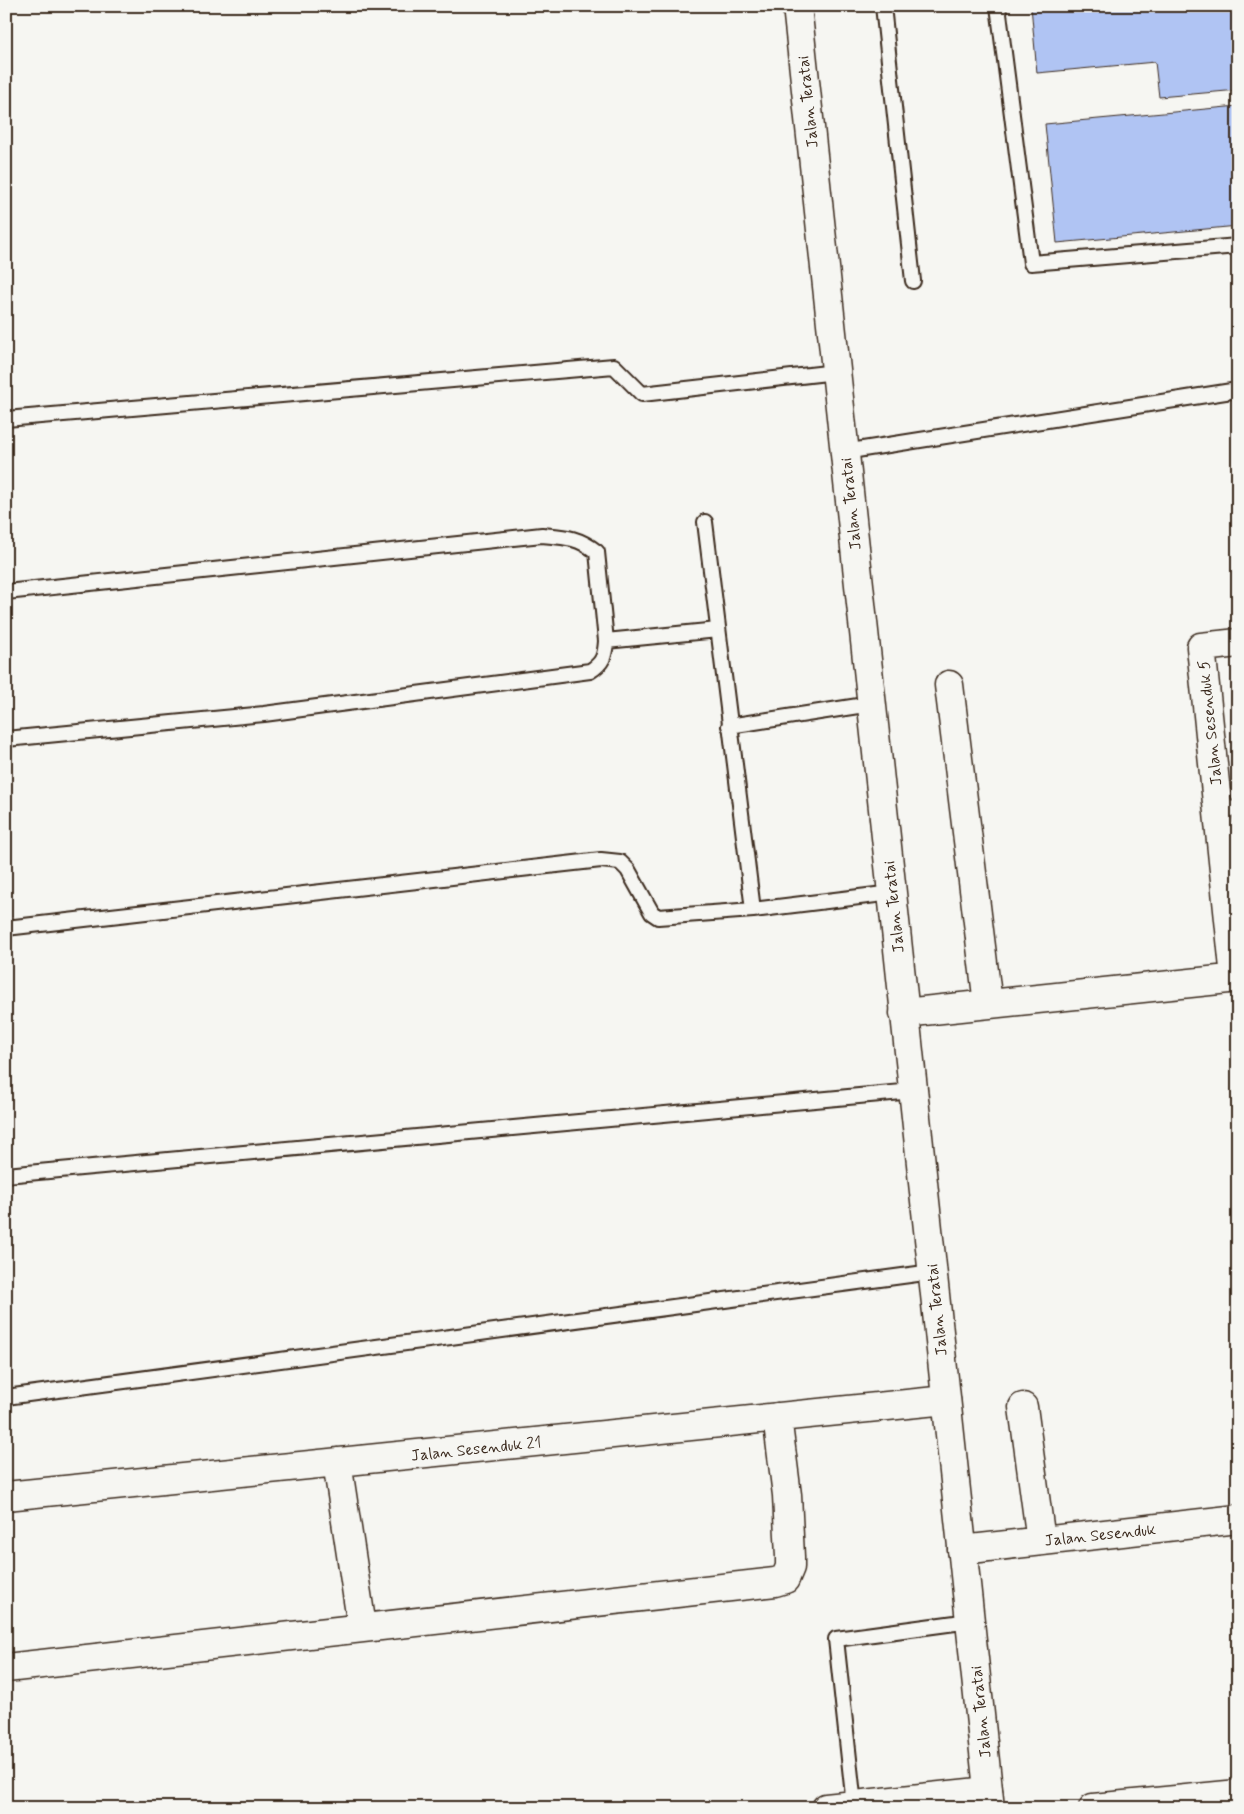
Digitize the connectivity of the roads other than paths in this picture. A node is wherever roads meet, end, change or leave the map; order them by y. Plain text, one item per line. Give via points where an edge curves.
1 (797, 6) edge
2 (883, 6) edge
3 (998, 6) edge
4 (1238, 246) edge
5 (913, 281) dead end
6 (836, 372) junction
7 (1238, 390) edge
8 (6, 419) edge
9 (844, 452) junction
10 (706, 522) dead end
11 (6, 592) edge
12 (718, 630) junction
13 (606, 641) junction
14 (1238, 643) edge
15 (949, 685) dead end
16 (872, 704) junction
17 (729, 726) junction
18 (6, 739) edge
19 (1228, 809) edge
20 (892, 892) junction
21 (753, 910) junction
22 (6, 928) edge
23 (1236, 978) edge
24 (988, 1004) junction
25 (904, 1013) junction
26 (913, 1092) junction
27 (6, 1175) edge
28 (932, 1272) junction
29 (6, 1397) edge
30 (946, 1400) junction
31 (1023, 1407) dead end
32 (777, 1417) junction
33 (337, 1462) junction
34 (6, 1496) edge
35 (1238, 1519) edge
36 (1042, 1540) junction
37 (962, 1550) junction
38 (970, 1621) junction
39 (362, 1627) junction
40 (6, 1668) edge
41 (1238, 1794) edge
42 (989, 1799) edge
43 (854, 1805) junction
44 (826, 1808) edge
45 (1093, 1808) edge

1 - 6 street, Jalan Teratai
2 - 5 lane
3 - 4 lane via 1031,263
6 - 8 lane via 642,394 614,366
6 - 9 street, Jalan Teratai
7 - 9 lane
9 - 16 street, Jalan Teratai
10 - 12 lane
11 - 13 lane via 542,535 568,537 597,552
12 - 13 lane
12 - 17 lane
13 - 18 lane via 605,656 600,665 590,671 264,714
14 - 19 street, Jalan Sesenduk 5 via 1201,647
15 - 24 street
16 - 17 lane
16 - 20 street, Jalan Teratai
17 - 21 lane
19 - 23 street, Jalan Sesenduk 5
20 - 21 lane
20 - 25 street, Jalan Teratai
21 - 22 lane via 658,917 652,913 628,870 620,862 601,860
23 - 24 street
24 - 25 street
25 - 26 street, Jalan Teratai
26 - 27 lane
26 - 28 street, Jalan Teratai
28 - 29 lane
28 - 30 street, Jalan Teratai
30 - 32 street, Jalan Sesenduk 21
30 - 37 street, Jalan Teratai
31 - 36 street
32 - 33 street, Jalan Sesenduk 21
32 - 39 street via 788,1504 790,1567 785,1579 609,1602
33 - 34 street, Jalan Sesenduk 21
33 - 39 street
35 - 36 street, Jalan Sesenduk
36 - 37 street, Jalan Sesenduk
37 - 38 street, Jalan Teratai
38 - 42 street, Jalan Teratai
38 - 43 lane via 836,1639
39 - 40 street
41 - 45 street
42 - 43 street
43 - 44 street

